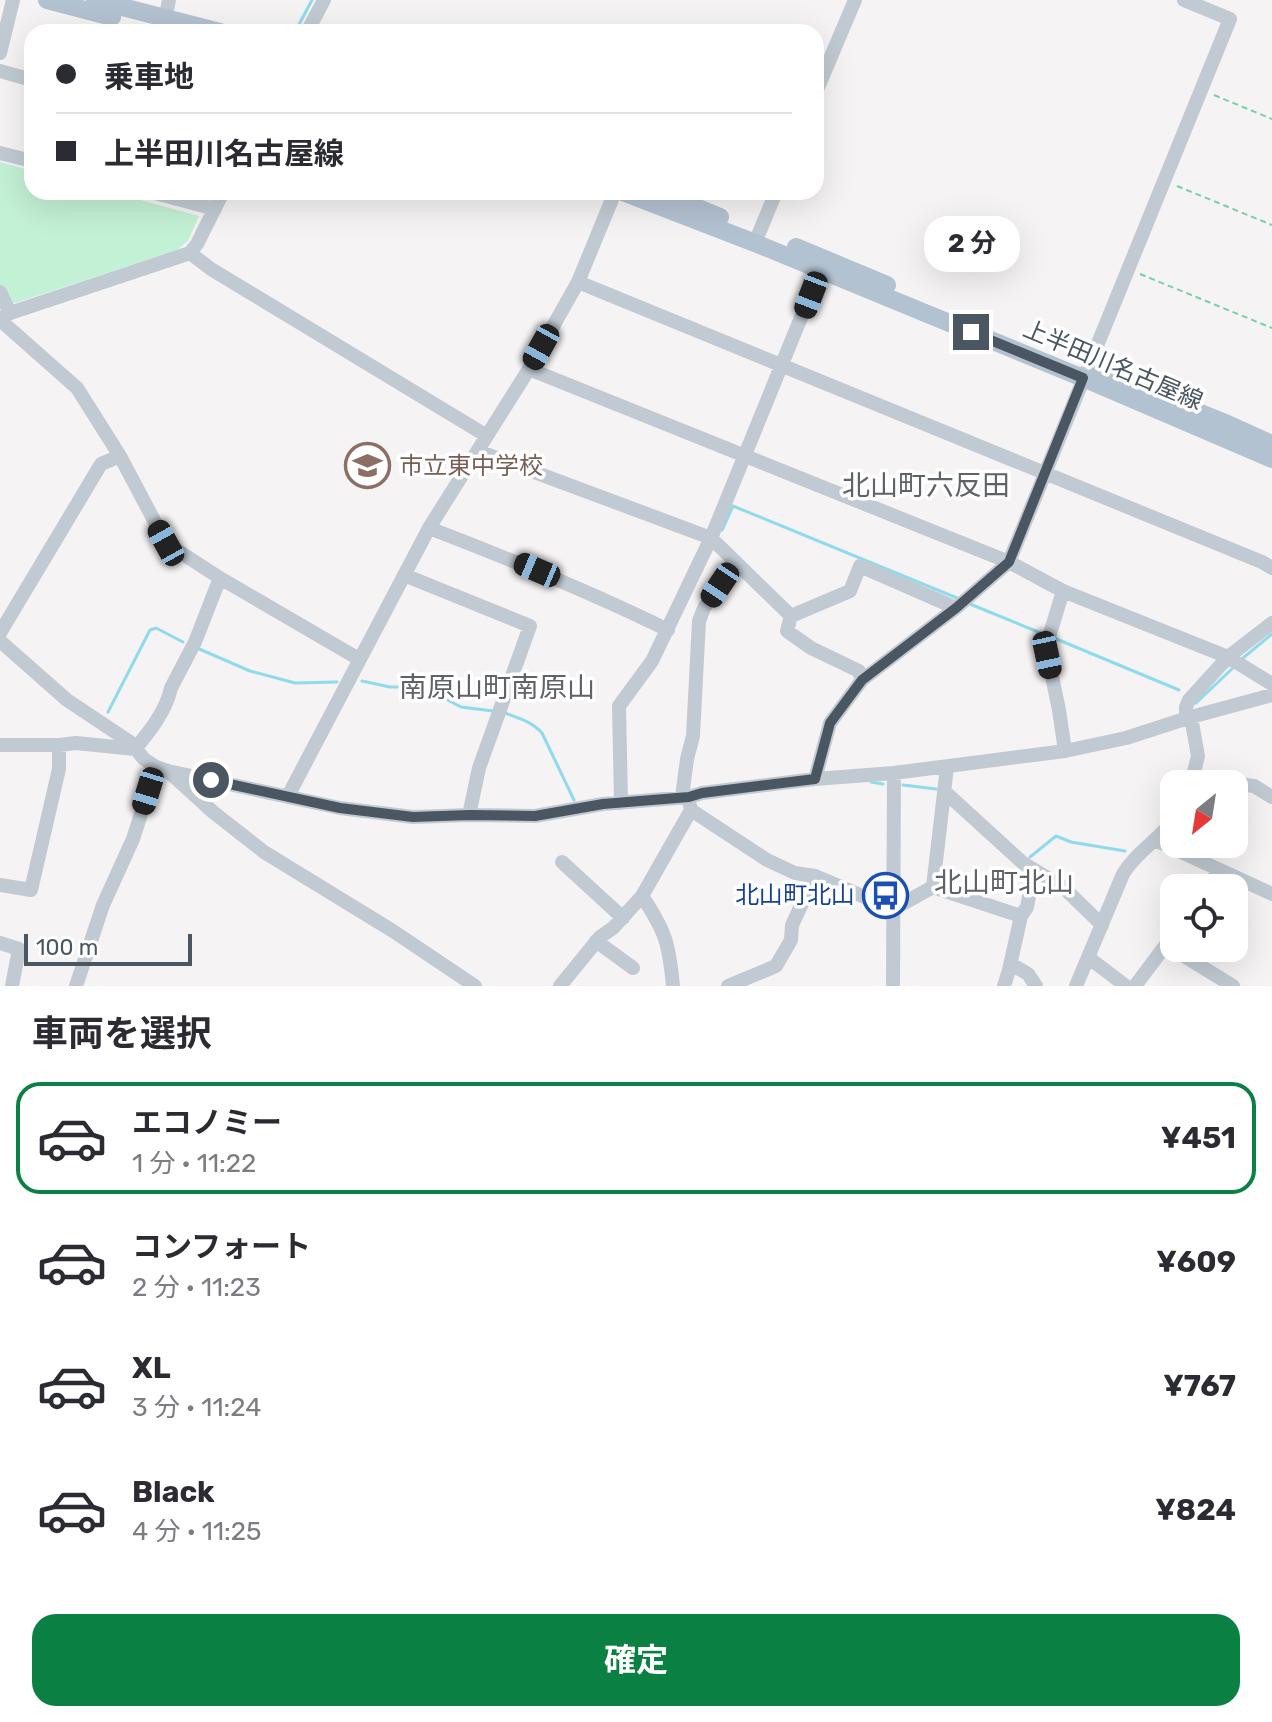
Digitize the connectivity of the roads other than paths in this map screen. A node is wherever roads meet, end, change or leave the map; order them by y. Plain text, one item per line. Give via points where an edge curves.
1 (13, 0) edge
2 (47, 0) edge
3 (95, 0) edge
4 (324, 0) edge
5 (855, 0) edge
6 (1184, 0) edge
7 (167, 20) edge
8 (311, 24) edge
9 (0, 53) edge
10 (0, 71) edge
11 (824, 73) edge
12 (24, 78) edge
13 (0, 153) edge
14 (24, 159) edge
15 (181, 200) edge
16 (219, 200) edge
17 (612, 200) edge
18 (643, 200) edge
19 (679, 200) edge
20 (773, 200) edge
21 (215, 209) junction
22 (759, 233) junction
23 (190, 253) junction
24 (820, 271) junction
25 (578, 282) junction
26 (0, 292) edge
27 (3, 318) edge
28 (783, 365) junction
29 (529, 369) junction
30 (1085, 373) junction
31 (487, 436) junction
32 (1272, 444) edge
33 (478, 451) junction
34 (120, 456) junction
35 (745, 456) junction
36 (1272, 459) edge
37 (1045, 472) junction
38 (429, 528) junction
39 (711, 538) junction
40 (736, 562) junction
41 (1009, 562) junction
42 (1272, 568) edge
43 (404, 575) junction
44 (220, 578) junction
45 (1063, 591) junction
46 (956, 608) junction
47 (791, 616) junction
48 (1272, 623) edge
49 (668, 630) junction
50 (0, 633) edge
51 (0, 641) edge
52 (1228, 657) junction
53 (359, 659) junction
54 (862, 680) junction
55 (1272, 684) edge
56 (1272, 695) edge
57 (1188, 718) junction
58 (0, 745) edge
59 (59, 745) junction
60 (135, 749) junction
61 (1065, 751) junction
62 (947, 767) junction
63 (162, 769) junction
64 (1195, 770) edge
65 (894, 773) junction
66 (815, 779) junction
67 (1248, 786) edge
68 (944, 791) junction
69 (288, 796) junction
70 (1272, 797) edge
71 (687, 801) junction
72 (621, 803) junction
73 (469, 815) junction
74 (1160, 834) edge
75 (1155, 840) junction
76 (562, 862) dead end
77 (1218, 869) junction
78 (1034, 870) junction
79 (1216, 874) edge
80 (815, 876) junction
81 (0, 885) edge
82 (933, 887) junction
83 (1272, 894) edge
84 (642, 896) junction
85 (893, 909) junction
86 (1021, 916) junction
87 (623, 918) junction
88 (1102, 925) junction
89 (596, 941) junction
90 (0, 943) edge
91 (1160, 953) edge
92 (1089, 958) junction
93 (1200, 962) edge
94 (1011, 964) junction
95 (633, 968) dead end
96 (12, 986) edge
97 (76, 986) edge
98 (475, 986) edge
99 (560, 986) edge
100 (673, 986) edge
101 (728, 986) edge
102 (893, 986) edge
103 (1004, 986) edge
104 (1036, 986) edge
105 (1076, 986) edge
106 (1126, 986) edge
107 (1135, 986) edge
108 (1233, 986) edge

1 - 9 street
2 - 7 main road
3 - 7 main road
4 - 8 street
5 - 11 street
6 - 30 street via 1230,19
10 - 12 street
13 - 14 street
15 - 21 street
16 - 21 street
17 - 25 street
18 - 24 main road, 上半田川名古屋線
19 - 22 main road, 上半田川名古屋線
20 - 22 street
21 - 23 street
22 - 30 main road, 上半田川名古屋線
23 - 27 street
23 - 31 street
24 - 28 street
24 - 30 main road, 上半田川名古屋線
25 - 28 street
25 - 29 street
26 - 27 street
27 - 34 street via 77,388
28 - 35 street
28 - 37 street
29 - 31 street
29 - 35 street
30 - 32 main road, 上半田川名古屋線
30 - 36 main road, 上半田川名古屋線
30 - 37 street
31 - 33 street
33 - 38 street
33 - 39 street
34 - 44 street via 166,543
34 - 50 street via 101,464
35 - 39 street
35 - 41 street
37 - 41 street
37 - 42 street
38 - 43 street
38 - 49 street via 611,601
39 - 40 street
39 - 49 street
40 - 47 street
40 - 71 street via 699,621
41 - 45 street
41 - 46 street
43 - 53 street
43 - 73 street via 530,626 479,768
44 - 53 street
44 - 60 street via 152,729
45 - 52 street
45 - 61 street via 1046,647
46 - 47 street via 860,566 850,591
46 - 54 street
47 - 54 street via 787,631 859,671
48 - 52 street
49 - 72 street via 619,706
51 - 60 street via 67,700
52 - 55 street
52 - 57 street via 1189,700
53 - 69 street
54 - 66 street via 830,723
56 - 57 street
57 - 61 street
57 - 64 street via 1198,756
58 - 59 street
59 - 60 street
59 - 81 street via 59,769 31,890
60 - 63 street
61 - 62 street
62 - 65 street
62 - 68 street
63 - 69 street
63 - 97 street via 103,905
63 - 98 street via 264,852
65 - 66 street
65 - 85 street
66 - 71 street via 702,793
67 - 70 street
68 - 78 street
68 - 82 street
69 - 73 street via 413,817
71 - 72 street
71 - 80 street via 767,860
71 - 84 street
72 - 73 street via 535,816
74 - 75 street
75 - 77 street
75 - 88 street via 1131,861
76 - 87 street
77 - 79 street
77 - 83 street
78 - 86 street
78 - 88 street via 1064,888
80 - 85 street
80 - 101 street via 776,966
82 - 85 street
82 - 86 street
84 - 87 street
84 - 100 street via 667,941
85 - 102 street
86 - 94 street
87 - 89 street
88 - 92 street
89 - 95 street
89 - 99 street
90 - 96 street via 19,949
91 - 107 street
92 - 105 street
92 - 106 street
93 - 108 street
94 - 103 street
94 - 104 street

